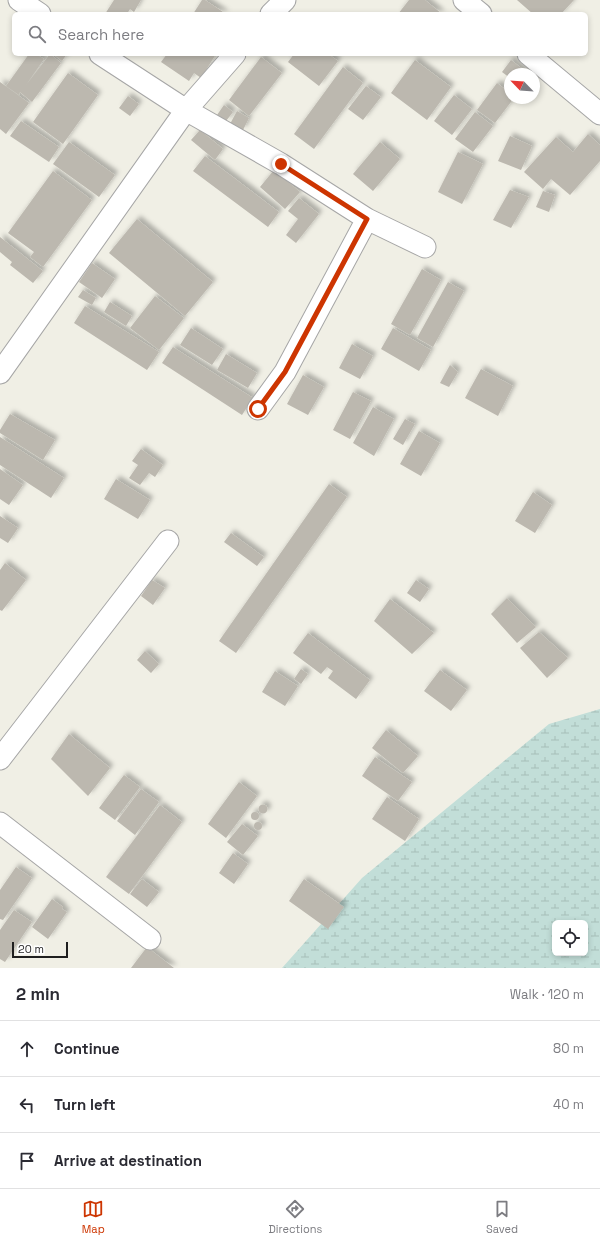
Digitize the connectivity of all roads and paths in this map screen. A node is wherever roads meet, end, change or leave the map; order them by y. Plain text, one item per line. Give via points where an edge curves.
1 (19, 0) edge
2 (285, 0) edge
3 (464, 0) edge
4 (37, 12) edge
5 (273, 12) edge
6 (479, 12) edge
7 (103, 56) edge
8 (234, 56) edge
9 (530, 56) edge
10 (186, 110) junction
11 (600, 114) edge
12 (367, 219) junction
13 (425, 247) dead end
14 (0, 373) edge
15 (258, 409) dead end
16 (168, 541) dead end
17 (0, 758) edge
18 (0, 823) edge
19 (150, 938) dead end

1 - 4 street
2 - 5 street
3 - 6 street
7 - 10 street
8 - 10 street
9 - 11 street
10 - 12 street via 281,164
10 - 14 street
12 - 13 street
12 - 15 street via 285,372
16 - 17 street
18 - 19 street

